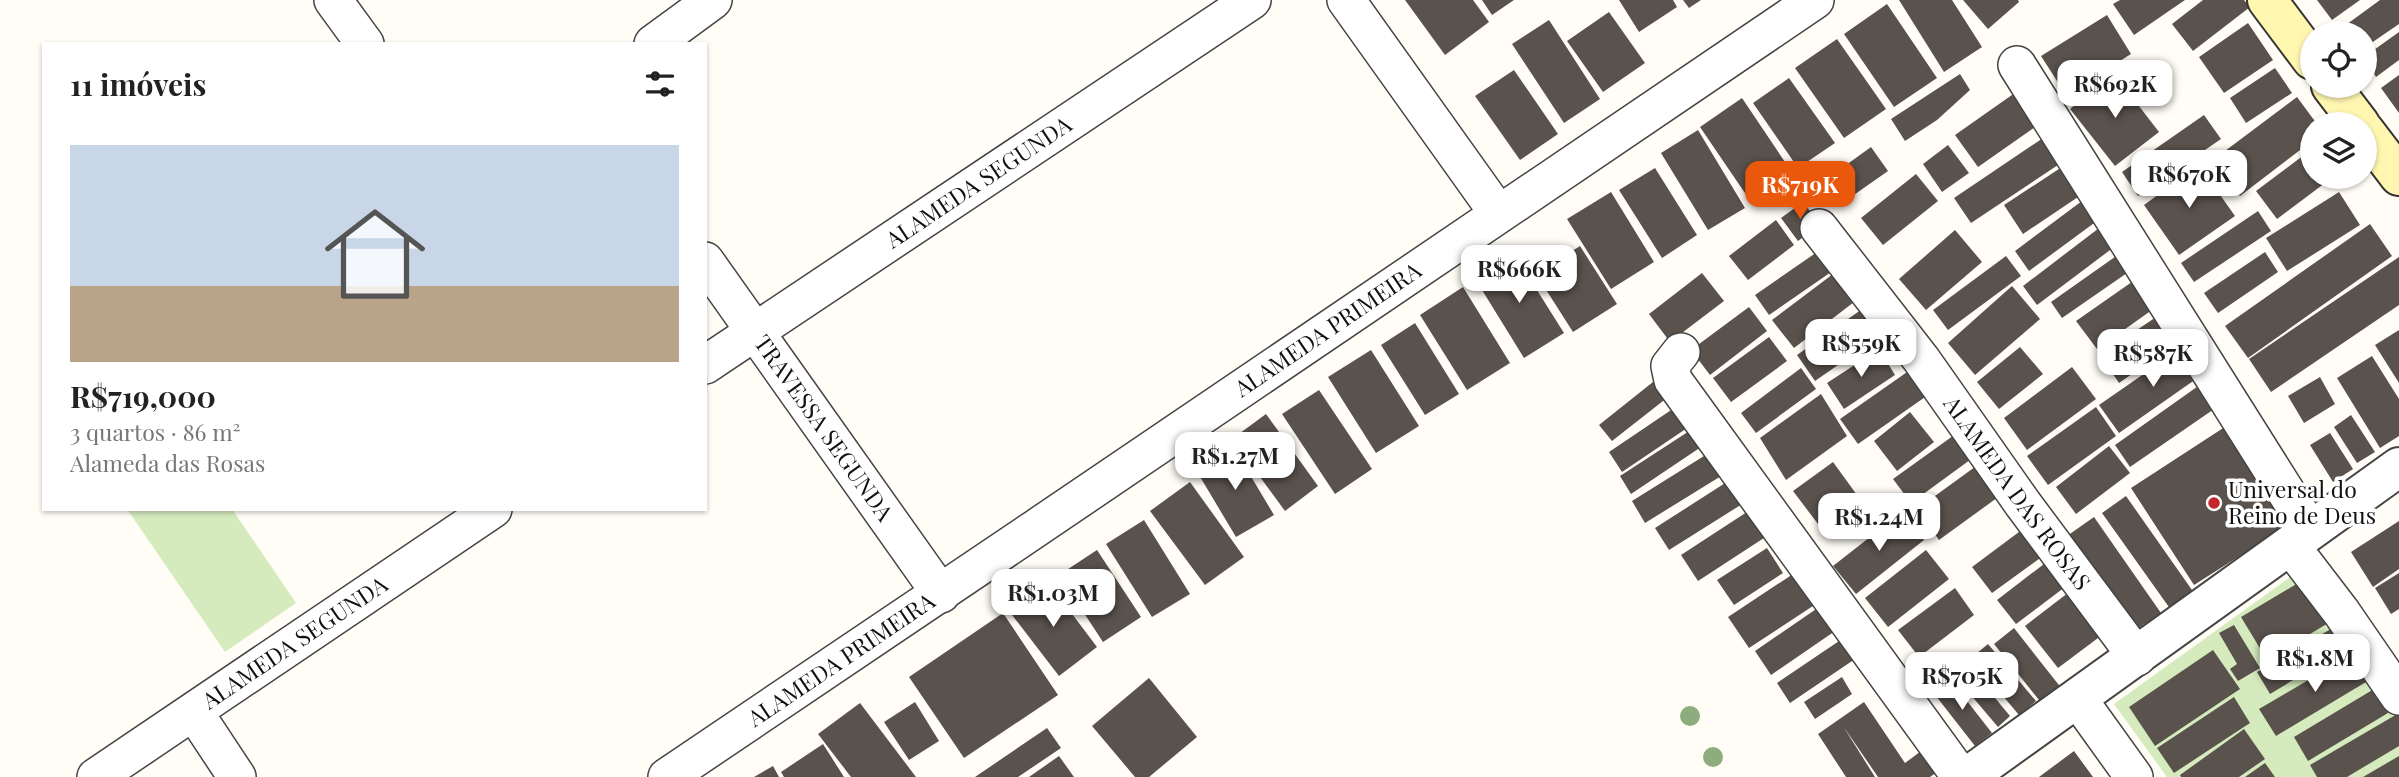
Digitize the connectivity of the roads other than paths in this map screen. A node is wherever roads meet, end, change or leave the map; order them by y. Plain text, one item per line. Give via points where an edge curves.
1 (333, 0) edge
2 (713, 0) edge
3 (1252, 0) edge
4 (1346, 0) edge
5 (1815, 0) edge
6 (2267, 0) edge
7 (364, 42) edge
8 (656, 42) edge
9 (2300, 44) edge
10 (2017, 65) dead end
11 (2340, 98) edge
12 (2351, 112) edge
13 (2377, 147) edge
14 (2399, 176) edge
15 (1498, 213) junction
16 (1819, 229) dead end
17 (707, 264) edge
18 (755, 331) junction
19 (1681, 352) dead end
20 (707, 364) edge
21 (2399, 467) edge
22 (490, 511) edge
23 (2300, 537) junction
24 (941, 594) junction
25 (2137, 656) junction
26 (2399, 696) edge
27 (2078, 699) junction
28 (194, 712) junction
29 (96, 777) edge
30 (237, 777) edge
31 (667, 777) edge
32 (1961, 777) edge
33 (1967, 777) edge
34 (2134, 777) edge

1 - 7 street
2 - 8 street
3 - 18 street, ALAMEDA SEGUNDA
4 - 15 street
5 - 15 street, ALAMEDA PRIMEIRA
6 - 9 main road
10 - 23 street
11 - 12 main road
13 - 14 main road
15 - 24 street, ALAMEDA PRIMEIRA
16 - 25 street, ALAMEDA DAS ROSAS via 1921,359
17 - 18 street, TRAVESSA SEGUNDA
18 - 20 street, ALAMEDA SEGUNDA
18 - 24 street, TRAVESSA SEGUNDA
19 - 32 street via 1670,366 1673,380
21 - 23 street
22 - 28 street, ALAMEDA SEGUNDA
23 - 25 street
23 - 26 street via 2342,613
24 - 31 street, ALAMEDA PRIMEIRA
25 - 27 street
27 - 33 street
27 - 34 street
28 - 29 street, ALAMEDA SEGUNDA
28 - 30 street

